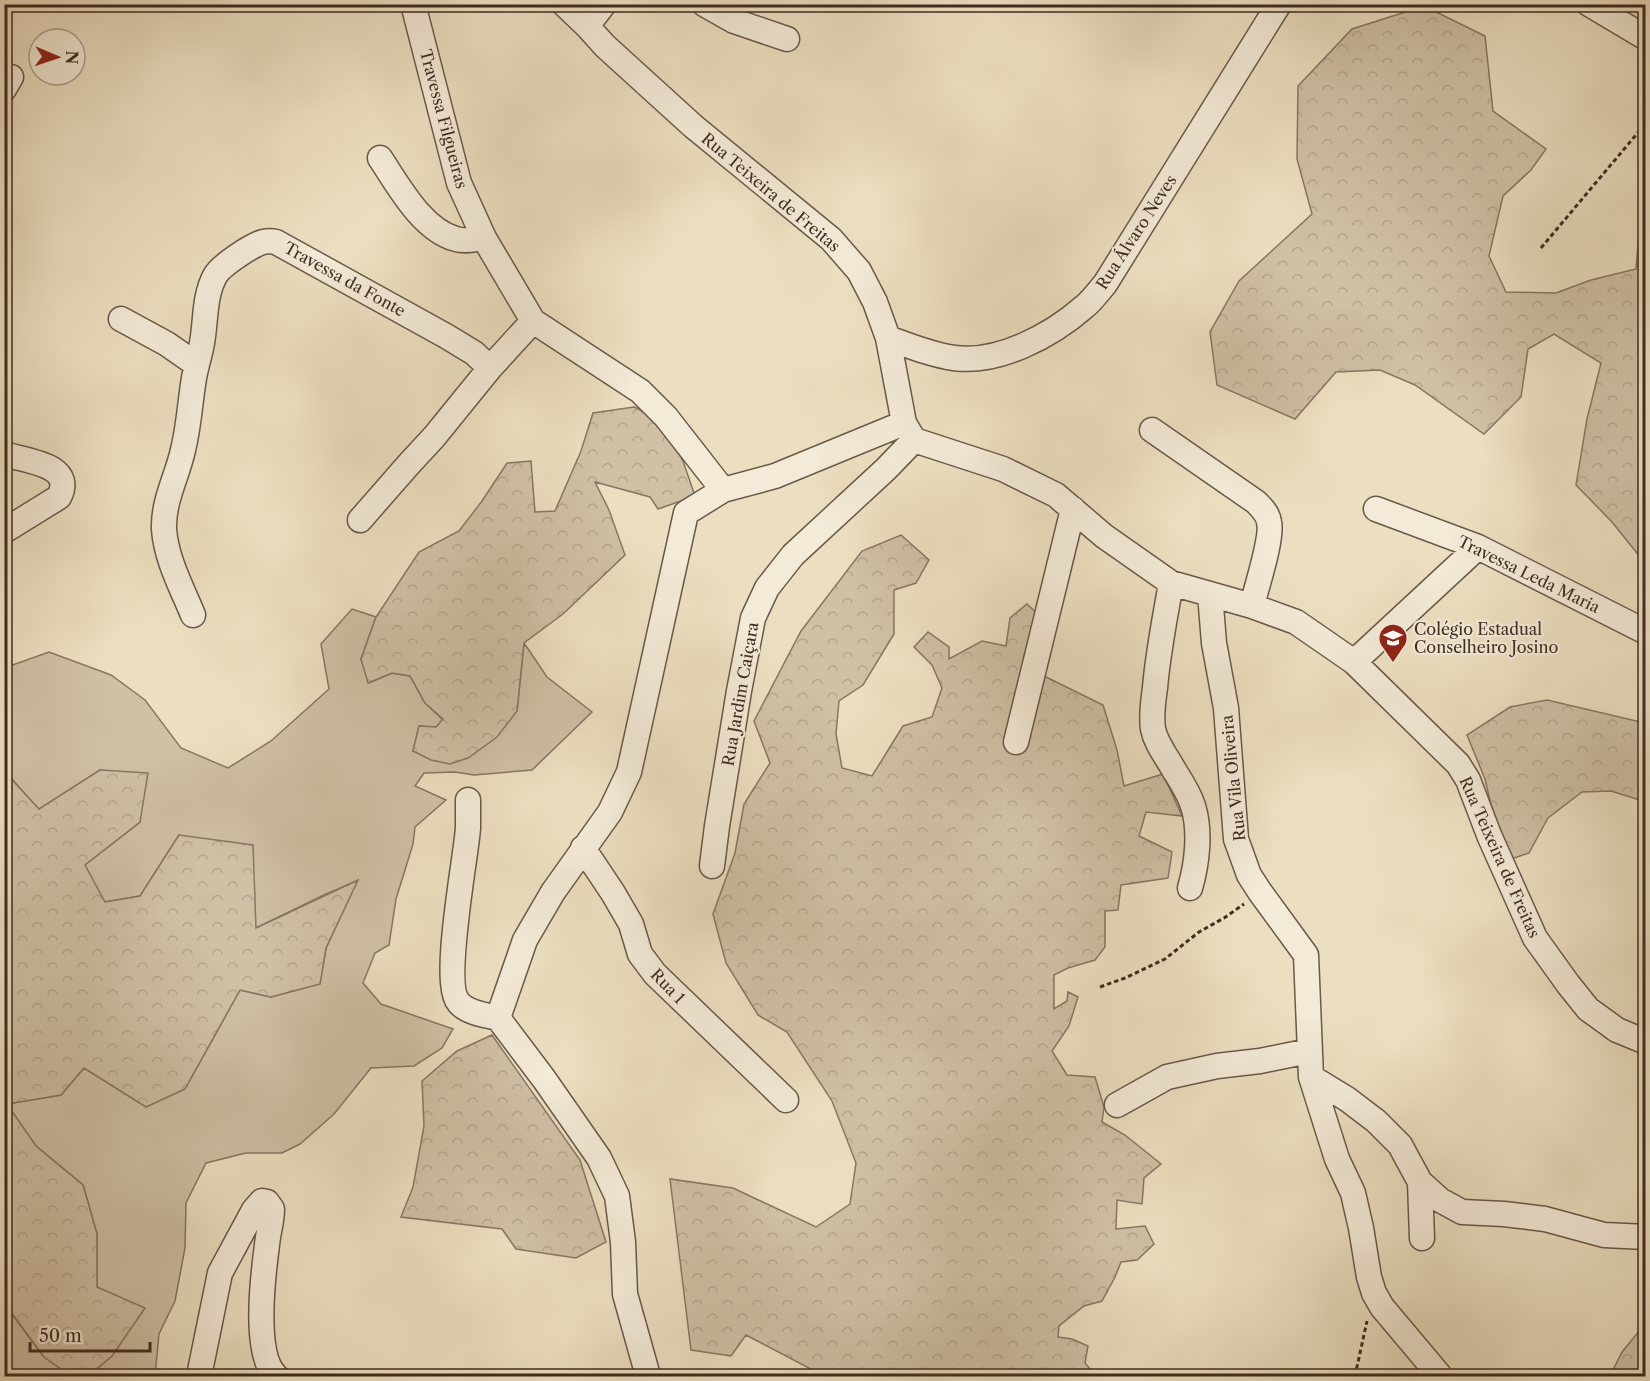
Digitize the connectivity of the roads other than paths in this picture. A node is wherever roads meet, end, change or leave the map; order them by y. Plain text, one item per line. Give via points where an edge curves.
1 (413, 4) edge
2 (564, 4) edge
3 (604, 4) edge
4 (704, 4) edge
5 (1279, 4) edge
6 (1589, 4) edge
7 (587, 26) junction
8 (1646, 38) edge
9 (787, 39) dead end
10 (380, 158) dead end
11 (484, 238) junction
12 (121, 319) dead end
13 (533, 321) junction
14 (888, 338) junction
15 (197, 365) junction
16 (490, 368) junction
17 (1152, 430) dead end
18 (909, 431) junction
19 (4, 454) edge
20 (723, 490) junction
21 (1073, 509) junction
22 (1376, 509) dead end
23 (360, 520) dead end
24 (4, 531) edge
25 (1478, 547) junction
26 (1171, 583) junction
27 (1210, 594) junction
28 (1252, 606) junction
29 (193, 615) dead end
30 (1646, 632) edge
31 (1354, 662) junction
32 (1016, 742) dead end
33 (468, 800) dead end
34 (583, 848) junction
35 (712, 866) dead end
36 (1190, 888) dead end
37 (498, 1018) junction
38 (1646, 1042) edge
39 (1309, 1051) junction
40 (1311, 1077) junction
41 (786, 1100) dead end
42 (1117, 1105) dead end
43 (1420, 1182) junction
44 (1646, 1237) edge
45 (1422, 1238) dead end
46 (199, 1377) edge
47 (276, 1377) edge
48 (648, 1377) edge
49 (1440, 1377) edge

1 - 11 street, Travessa Filgueiras via 459,183
2 - 7 street, Rua Teixeira de Freitas
3 - 7 street
4 - 9 street via 735,21
5 - 14 street, Rua Álvaro Neves via 1106,284 1085,307 1035,340 981,358 955,358
6 - 8 street
7 - 14 street, Rua Teixeira de Freitas via 693,126 831,239 859,271
10 - 11 street via 407,199 432,225 455,239
11 - 13 street, Travessa Filgueiras
12 - 15 street
13 - 16 street
13 - 20 street, Travessa Filgueiras via 640,391 666,417
14 - 18 street, Rua Teixeira de Freitas
15 - 16 street, Travessa da Fonte via 216,273 265,241 276,242 447,336
15 - 29 street, Travessa da Fonte via 183,451 164,516 168,553
16 - 23 street
17 - 28 street via 1265,511 1270,535
18 - 20 street
18 - 21 street, Rua Teixeira de Freitas via 1056,495
18 - 35 street, Rua Jardim Caiçara via 886,469 793,555 767,588 753,618
19 - 24 street via 53,468 63,489 58,497
20 - 34 street via 687,513 628,772 610,812
21 - 26 street, Rua Teixeira de Freitas
21 - 32 street
22 - 25 street, Travessa Leda Maria
25 - 30 street, Travessa Leda Maria
25 - 31 street
26 - 27 street, Rua Teixeira de Freitas
26 - 36 street via 1152,713 1158,742 1194,808 1196,852
27 - 28 street, Rua Teixeira de Freitas
27 - 39 street, Rua Vila Oliveira via 1226,708 1236,839 1249,875 1306,955
28 - 31 street, Rua Teixeira de Freitas via 1296,622
31 - 38 street, Rua Teixeira de Freitas via 1458,764 1535,938 1568,984 1588,1009 1617,1030
33 - 37 street via 454,932 454,994 458,1003 470,1010
34 - 37 street via 525,940
34 - 41 street, Rua 1 via 631,924 640,954 655,974
37 - 48 street via 599,1158 617,1196 625,1294
39 - 40 street, Rua Vila Oliveira
39 - 42 street via 1167,1077
40 - 43 street via 1347,1099 1400,1144
40 - 49 street, Rua Vila Oliveira via 1337,1159 1353,1193 1374,1293
43 - 44 street via 1440,1200 1462,1212 1545,1219 1604,1235
43 - 45 street
46 - 47 street via 220,1273 262,1201 272,1209 272,1221 261,1307 265,1354

